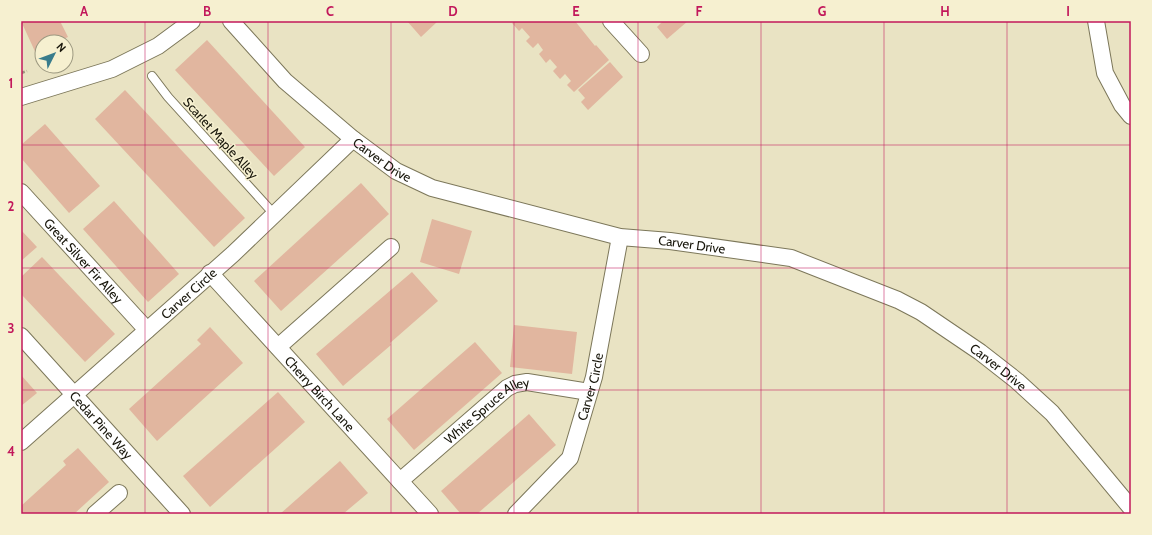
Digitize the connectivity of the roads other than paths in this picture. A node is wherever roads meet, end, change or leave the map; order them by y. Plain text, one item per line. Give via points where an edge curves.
1 (192, 21) edge
2 (231, 21) edge
3 (610, 21) edge
4 (1096, 21) edge
5 (641, 54) dead end
6 (152, 76) dead end
7 (21, 97) edge
8 (1131, 116) edge
9 (353, 140) junction
10 (21, 192) edge
11 (274, 214) junction
12 (620, 237) junction
13 (391, 247) dead end
14 (210, 273) junction
15 (147, 330) junction
16 (21, 336) edge
17 (278, 347) junction
18 (589, 392) junction
19 (73, 395) junction
20 (21, 442) edge
21 (400, 481) junction
22 (119, 493) dead end
23 (1131, 508) edge
24 (95, 514) edge
25 (182, 514) edge
26 (430, 514) edge
27 (516, 514) edge

1 - 7 street via 158,46 112,69
2 - 9 street, Carver Drive via 285,81
3 - 5 street
4 - 8 street via 1105,73 1122,105
6 - 11 lane, Scarlet Maple Alley
9 - 11 street, Carver Circle
9 - 12 street, Carver Drive via 396,171 432,188
10 - 15 street, Great Silver Fir Alley
11 - 14 street, Carver Circle
12 - 18 street, Carver Circle
12 - 23 street, Carver Drive via 670,241 791,258 916,308 959,336 1017,381 1052,413
13 - 17 street
14 - 15 street, Carver Circle
14 - 17 street, Cherry Birch Lane
15 - 19 street, Carver Circle
16 - 19 street, Cedar Pine Way
17 - 21 street, Cherry Birch Lane
18 - 21 street, White Spruce Alley via 527,382 515,384 507,388
18 - 27 street, Carver Circle via 570,458
19 - 20 street, Carver Circle
19 - 25 street, Cedar Pine Way
21 - 26 street, Cherry Birch Lane
22 - 24 street

